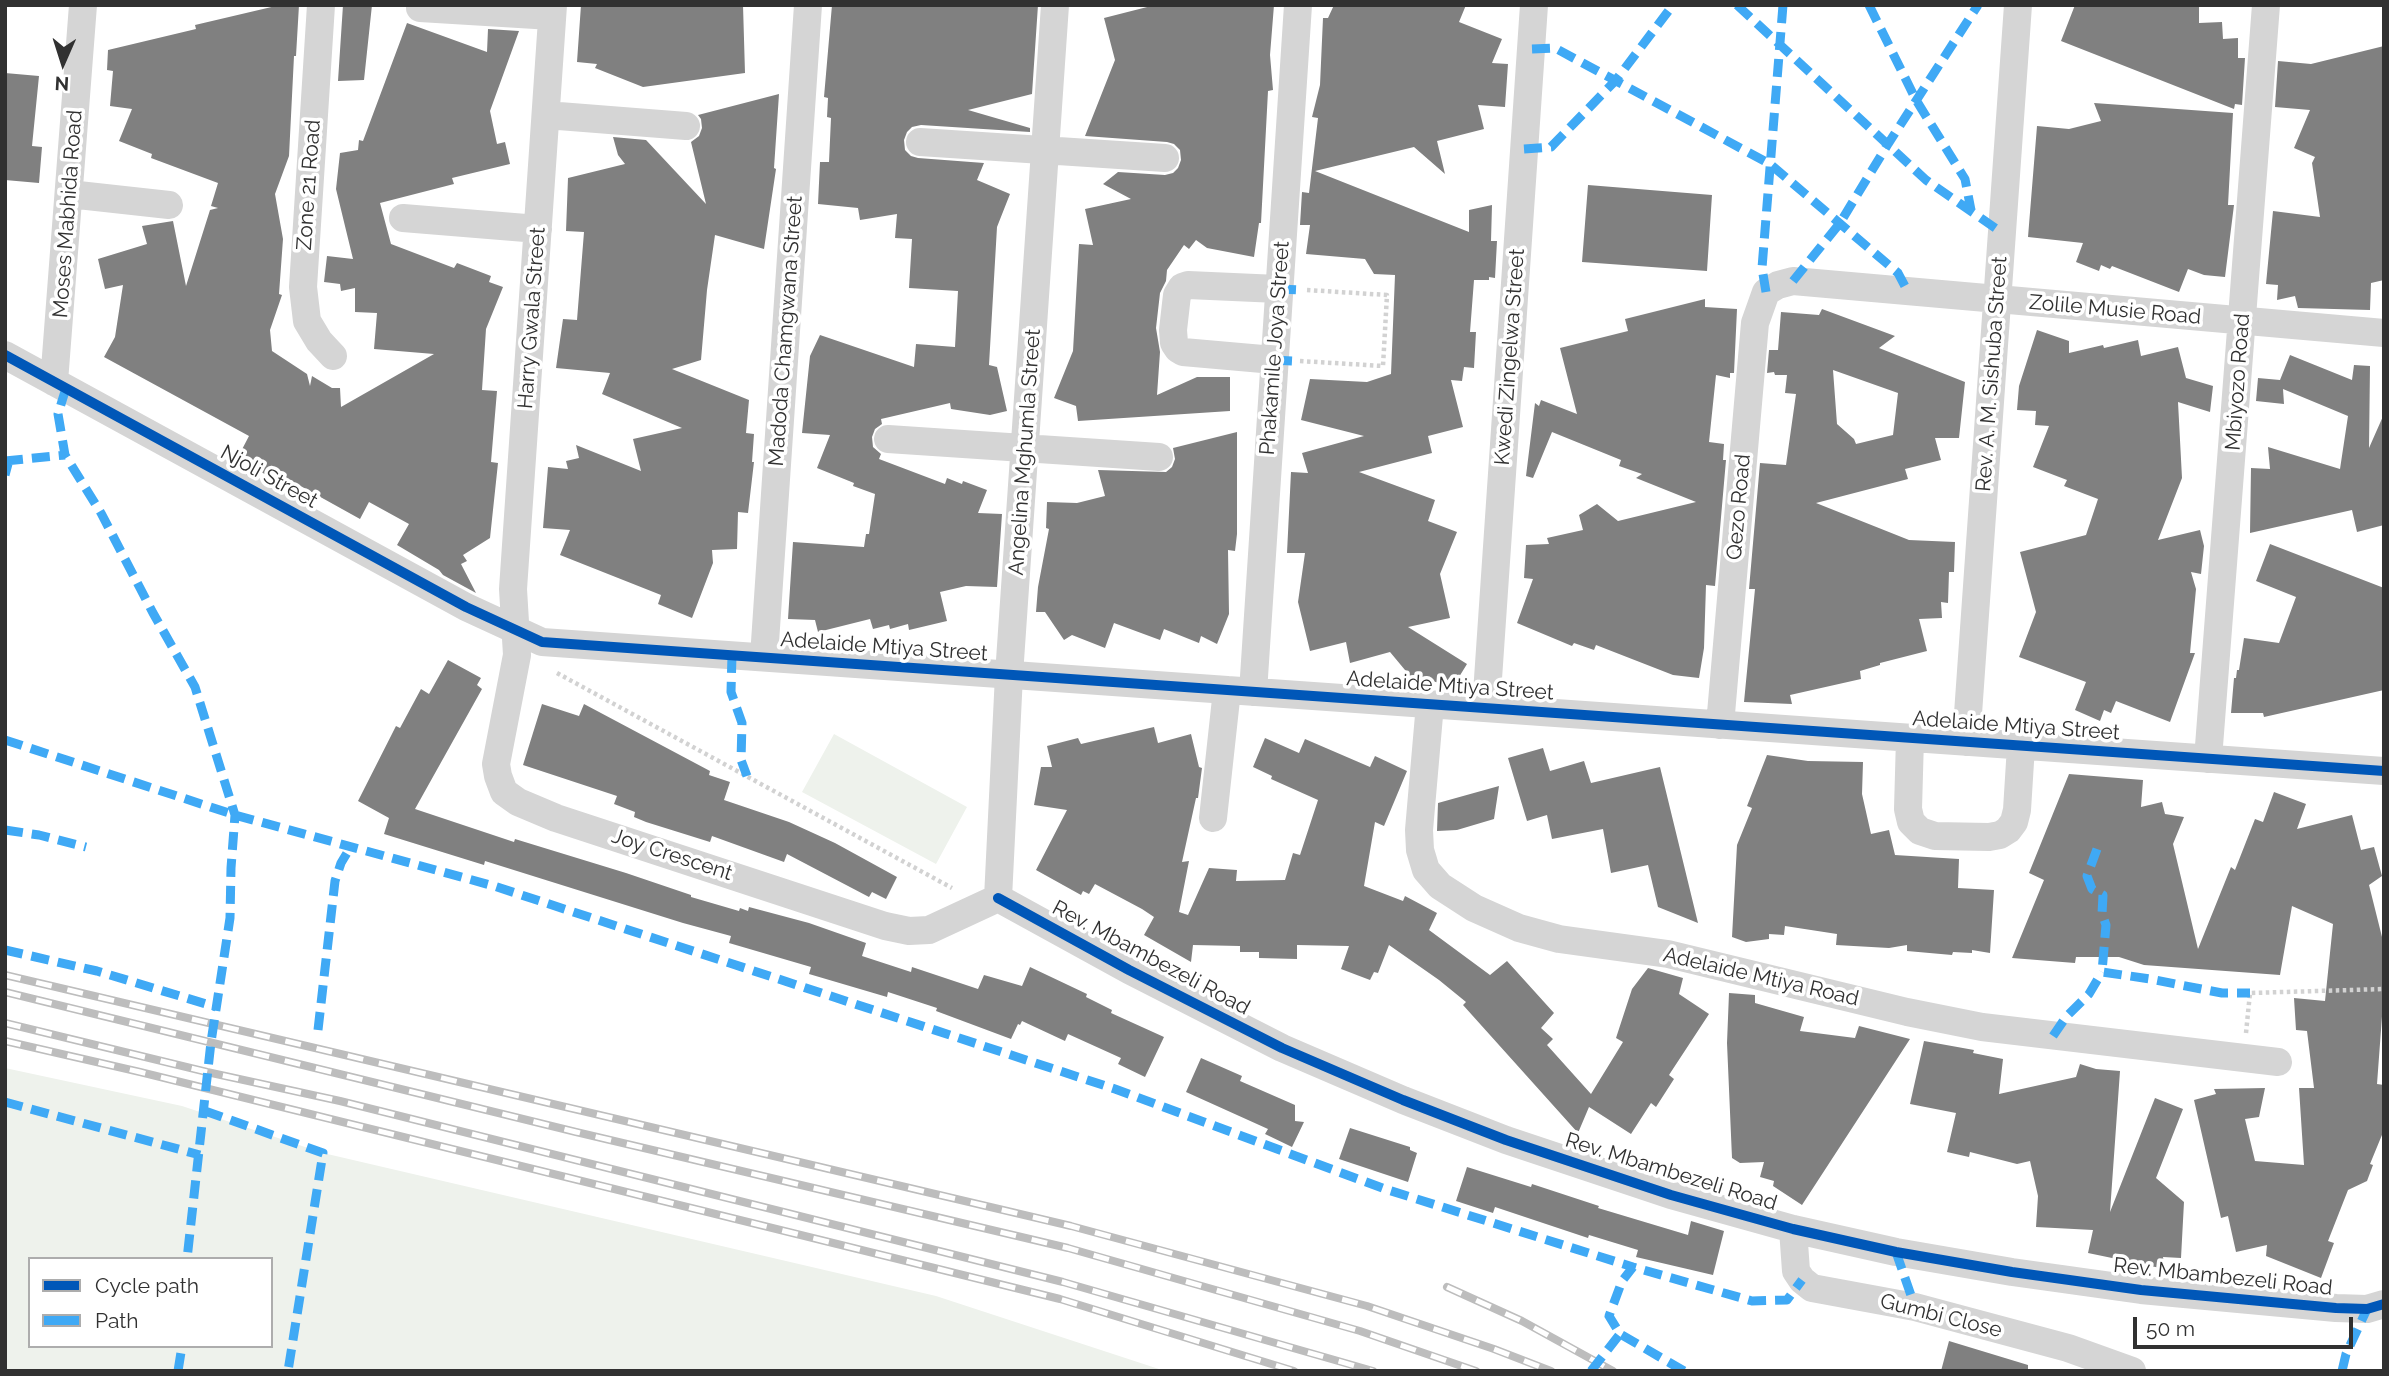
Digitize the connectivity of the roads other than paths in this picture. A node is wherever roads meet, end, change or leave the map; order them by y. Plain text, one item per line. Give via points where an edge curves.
1 (83, 5) edge
2 (321, 5) edge
3 (808, 5) edge
4 (1055, 5) edge
5 (1298, 5) edge
6 (1534, 5) edge
7 (2018, 5) edge
8 (2266, 5) edge
9 (420, 8) dead end
10 (553, 11) edge
11 (546, 115) junction
12 (686, 126) dead end
13 (920, 142) dead end
14 (1045, 151) junction
15 (1165, 158) dead end
16 (69, 194) junction
17 (169, 205) dead end
18 (403, 218) dead end
19 (538, 229) junction
20 (1289, 290) junction
21 (1766, 292) joint
22 (1997, 300) junction
23 (2242, 321) junction
24 (2384, 333) edge
25 (5, 355) edge
26 (333, 356) dead end
27 (1283, 360) junction
28 (54, 382) junction
29 (888, 439) dead end
30 (1026, 447) junction
31 (1159, 457) dead end
32 (516, 642) junction
33 (764, 657) junction
34 (1009, 675) junction
35 (1240, 691) junction
36 (1430, 704) junction
37 (1486, 708) junction
38 (1720, 724) junction
39 (1910, 738) junction
40 (1966, 742) junction
41 (2021, 746) junction
42 (2208, 759) junction
43 (2384, 771) edge
44 (1213, 818) dead end
45 (990, 902) junction
46 (2278, 1062) dead end
47 (1793, 1228) junction
48 (2384, 1304) edge
49 (2132, 1371) edge

1 - 16 street, Moses Mabhida Road
2 - 26 street, Zone 21 Road via 303,288 307,321
3 - 33 street, Madoda Chamgwana Street
4 - 14 street, Angelina Mghumla Street
5 - 20 street, Phakamile Joya Street
6 - 37 street, Kwedi Zingelwa Street
7 - 22 street, Rev. A. M. Sishuba Street
8 - 23 street, Mbiyozo Road
9 - 10 street
10 - 11 street, Harry Gwala Street
11 - 12 street
11 - 19 street, Harry Gwala Street
13 - 14 street
14 - 15 street
14 - 30 street, Angelina Mghumla Street
16 - 17 street
16 - 28 street, Moses Mabhida Road
18 - 19 street
19 - 32 street, Harry Gwala Street via 513,589
20 - 27 street, Phakamile Joya Street
20 - 27 street via 1182,287 1172,330 1174,343 1183,352
21 - 22 street, Zolile Musie Road via 1793,281
21 - 38 street, Qezo Road via 1755,323
22 - 23 street, Zolile Musie Road
22 - 40 street, Rev. A. M. Sishuba Street
23 - 24 street, Zolile Musie Road
23 - 42 street, Mbiyozo Road
25 - 28 street, Njoli Street
27 - 35 street, Phakamile Joya Street
28 - 32 street, Njoli Street via 466,607
29 - 30 street
30 - 31 street
30 - 34 street, Angelina Mghumla Street
32 - 33 street, Adelaide Mtiya Street
32 - 45 street, Joy Crescent via 496,764 504,792 518,802 885,926 929,930
33 - 34 street, Adelaide Mtiya Street
34 - 35 street, Adelaide Mtiya Street
34 - 45 street, Angelina Mghumla Street
35 - 36 street, Adelaide Mtiya Street
35 - 44 street, Phakamile Joya Street
36 - 37 street, Adelaide Mtiya Street
36 - 46 street, Adelaide Mtiya Road via 1419,830 1426,870 1440,886 1474,908 1519,928 1559,939 1668,954 1982,1027
37 - 38 street, Adelaide Mtiya Street
38 - 39 street, Adelaide Mtiya Street
39 - 40 street, Adelaide Mtiya Street
39 - 41 street, Adelaide Mtiya Street via 1911,822 1935,836 1989,837 2008,830 2017,810
40 - 41 street, Adelaide Mtiya Street
41 - 42 street, Adelaide Mtiya Street
42 - 43 street, Adelaide Mtiya Street
45 - 47 street, Rev. Mbambezeli Road via 1282,1048 1403,1100 1601,1173
47 - 48 street, Rev. Mbambezeli Road via 1896,1252 2141,1290 2336,1308 2367,1309
47 - 49 street, Gumbi Close via 1796,1271 1812,1288 1915,1307 2068,1348

